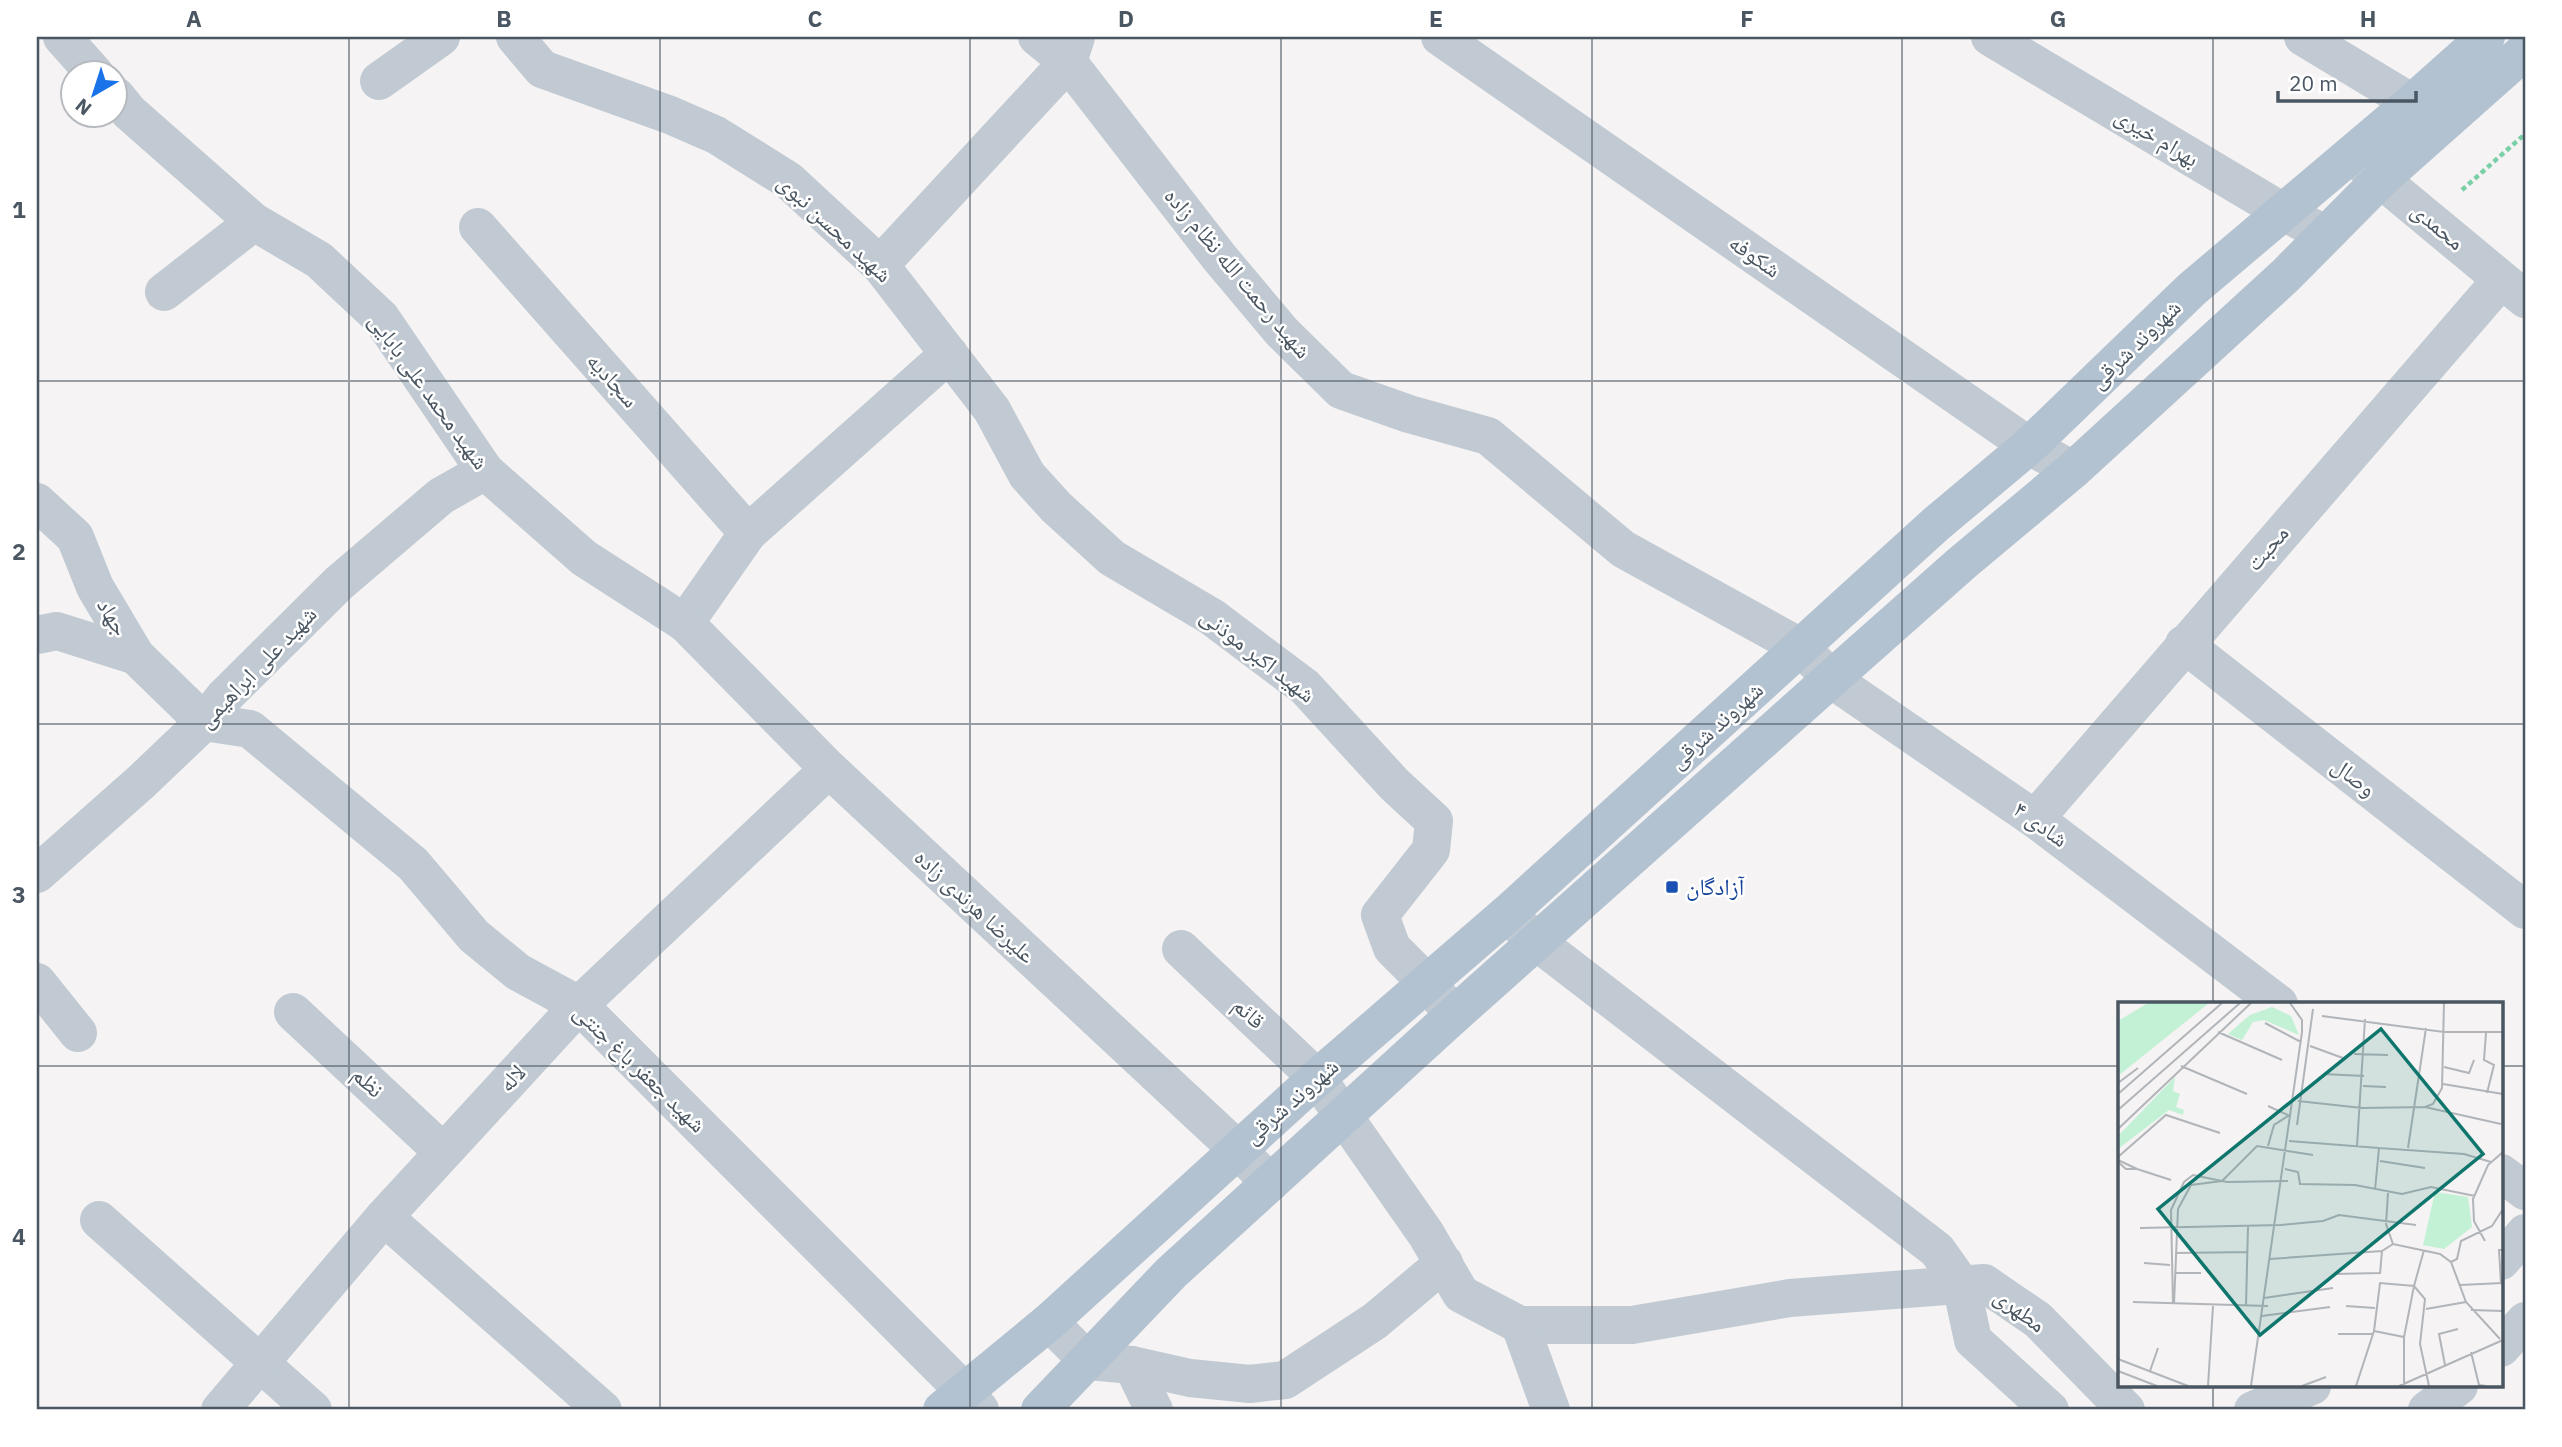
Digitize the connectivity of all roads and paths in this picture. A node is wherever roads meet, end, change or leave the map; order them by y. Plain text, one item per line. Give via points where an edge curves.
1 (62, 37) edge
2 (441, 37) edge
3 (515, 37) edge
4 (1038, 37) edge
5 (1440, 37) edge
6 (1990, 37) edge
7 (2303, 37) edge
8 (2486, 37) edge
9 (1072, 49) edge
10 (2525, 51) edge
11 (83, 60) edge
12 (379, 81) dead end
13 (2412, 103) junction
14 (130, 110) edge
15 (2445, 123) junction
16 (2525, 134) edge
17 (2350, 154) junction
18 (2382, 178) junction
19 (2283, 212) junction
20 (2430, 219) junction
21 (254, 222) junction
22 (478, 228) dead end
23 (2325, 234) junction
24 (880, 265) junction
25 (2513, 289) edge
26 (164, 292) dead end
27 (949, 354) junction
28 (2029, 446) junction
29 (2073, 470) junction
30 (485, 471) junction
31 (37, 502) edge
32 (748, 533) junction
33 (685, 623) junction
34 (37, 635) edge
35 (2184, 644) junction
36 (1802, 648) junction
37 (136, 656) junction
38 (1831, 679) junction
39 (204, 722) junction
40 (829, 769) junction
41 (2035, 819) junction
42 (37, 874) edge
43 (2525, 910) edge
44 (1507, 914) junction
45 (1538, 943) junction
46 (1181, 949) dead end
47 (37, 982) edge
48 (1428, 984) junction
49 (2276, 1002) edge
50 (579, 1005) junction
51 (293, 1012) dead end
52 (1454, 1015) junction
53 (78, 1033) dead end
54 (1317, 1078) junction
55 (1343, 1115) junction
56 (1237, 1149) junction
57 (443, 1152) junction
58 (2502, 1173) edge
59 (1270, 1184) junction
60 (2525, 1191) edge
61 (383, 1217) junction
62 (99, 1220) dead end
63 (2525, 1233) edge
64 (2502, 1260) edge
65 (1444, 1263) junction
66 (1961, 1284) junction
67 (2525, 1321) edge
68 (1049, 1322) junction
69 (1520, 1325) junction
70 (2502, 1347) edge
71 (1088, 1361) junction
72 (260, 1362) junction
73 (1132, 1365) junction
74 (2307, 1388) edge
75 (2456, 1388) edge
76 (962, 1404) edge
77 (220, 1410) edge
78 (313, 1410) edge
79 (604, 1410) edge
80 (1040, 1410) edge
81 (1154, 1410) edge
82 (1551, 1410) edge
83 (2050, 1410) edge
84 (2126, 1410) edge
85 (2253, 1410) edge
86 (2427, 1410) edge

1 - 11 street
2 - 12 street
3 - 24 street, شهید محسن نبوی via 542,69 716,135 788,180
4 - 9 street, شهید رحمت الله نظام زاده
5 - 28 street, شکوفه
6 - 19 street, بهرام خیری
7 - 13 street
8 - 13 main road, شهروند شرقی
9 - 24 street
9 - 36 street, شهید رحمت الله نظام زاده via 1219,257 1282,332 1341,390 1488,436 1623,549
10 - 15 main road, شهروند شرقی
13 - 15 street
13 - 17 main road, شهروند شرقی
14 - 21 street, شهید محمد علی بابایی
15 - 18 main road, شهروند شرقی
16 - 20 path
17 - 18 street, محمدی
17 - 19 main road, شهروند شرقی
18 - 20 street, محمدی
18 - 23 main road, شهروند شرقی
19 - 23 street, بهرام خیری
19 - 28 main road, شهروند شرقی via 2192,289
20 - 25 street, محمدی
21 - 26 street
21 - 30 street, شهید محمد علی بابایی via 319,260 381,318
22 - 32 street, سجادیه
23 - 29 main road, شهروند شرقی
24 - 27 street, شهید محسن نبوی
25 - 35 street, محبت
27 - 32 street
27 - 48 street, شهید اکبر موذنی via 992,410 1027,475 1056,507 1112,558 1212,617 1305,687 1434,821 1431,850 1380,915 1392,948
28 - 29 street, شکوفه
28 - 36 main road, شهروند شرقی via 1936,524
29 - 38 main road, شهروند شرقی
30 - 33 street, شهید محمد علی بابایی via 584,558
30 - 39 street, شهید علی ابراهیمی via 441,496 339,583
31 - 37 street, جهاد via 75,537 95,587
32 - 33 street
33 - 40 street, علیرضا هرندی زاده
34 - 37 street via 57,631
35 - 41 street, محبت
35 - 43 street, وصال
36 - 38 street, شادی ۴
36 - 44 main road, شهروند شرقی
37 - 39 street, جهاد
38 - 41 street, شادی ۴
38 - 45 main road, شهروند شرقی
39 - 42 street, شهید علی ابراهیمی
39 - 50 street, شهید جعفر باغ جنتی via 250,729 413,864 474,936 518,972
40 - 50 street, لاله
40 - 56 street, علیرضا هرندی زاده
41 - 49 street, شادی ۴
44 - 45 street
44 - 48 main road, شهروند شرقی
45 - 52 main road, شهروند شرقی
45 - 66 street via 1937,1250
46 - 54 street, قائم
47 - 53 street
48 - 52 street, شهید اکبر موذنی
48 - 54 main road, شهروند شرقی
50 - 57 street, لاله
50 - 76 street, شهید جعفر باغ جنتی
51 - 57 street, نظم
52 - 55 main road, شهروند شرقی
54 - 55 street, قائم
54 - 56 main road, شهروند شرقی
55 - 59 main road, شهروند شرقی
55 - 65 street, قائم
56 - 59 street, علیرضا هرندی زاده
56 - 68 main road, شهروند شرقی
57 - 61 street, لاله
58 - 60 street
59 - 71 main road, شهروند شرقی via 1171,1273
61 - 72 street, لاله
61 - 79 street
62 - 72 street
63 - 64 street
65 - 69 street, قائم via 1461,1294
65 - 73 street via 1375,1321 1285,1380 1250,1384 1190,1378
66 - 69 street via 1790,1298 1632,1325
66 - 83 street, مطهری via 1973,1340
66 - 84 street, مطهری via 1984,1283 2038,1320
67 - 70 street
68 - 71 street
68 - 76 main road, شهروند شرقی
69 - 82 street
71 - 73 street
71 - 80 main road, شهروند شرقی
72 - 77 street, لاله
72 - 78 street
73 - 81 street
74 - 85 street
75 - 86 street

